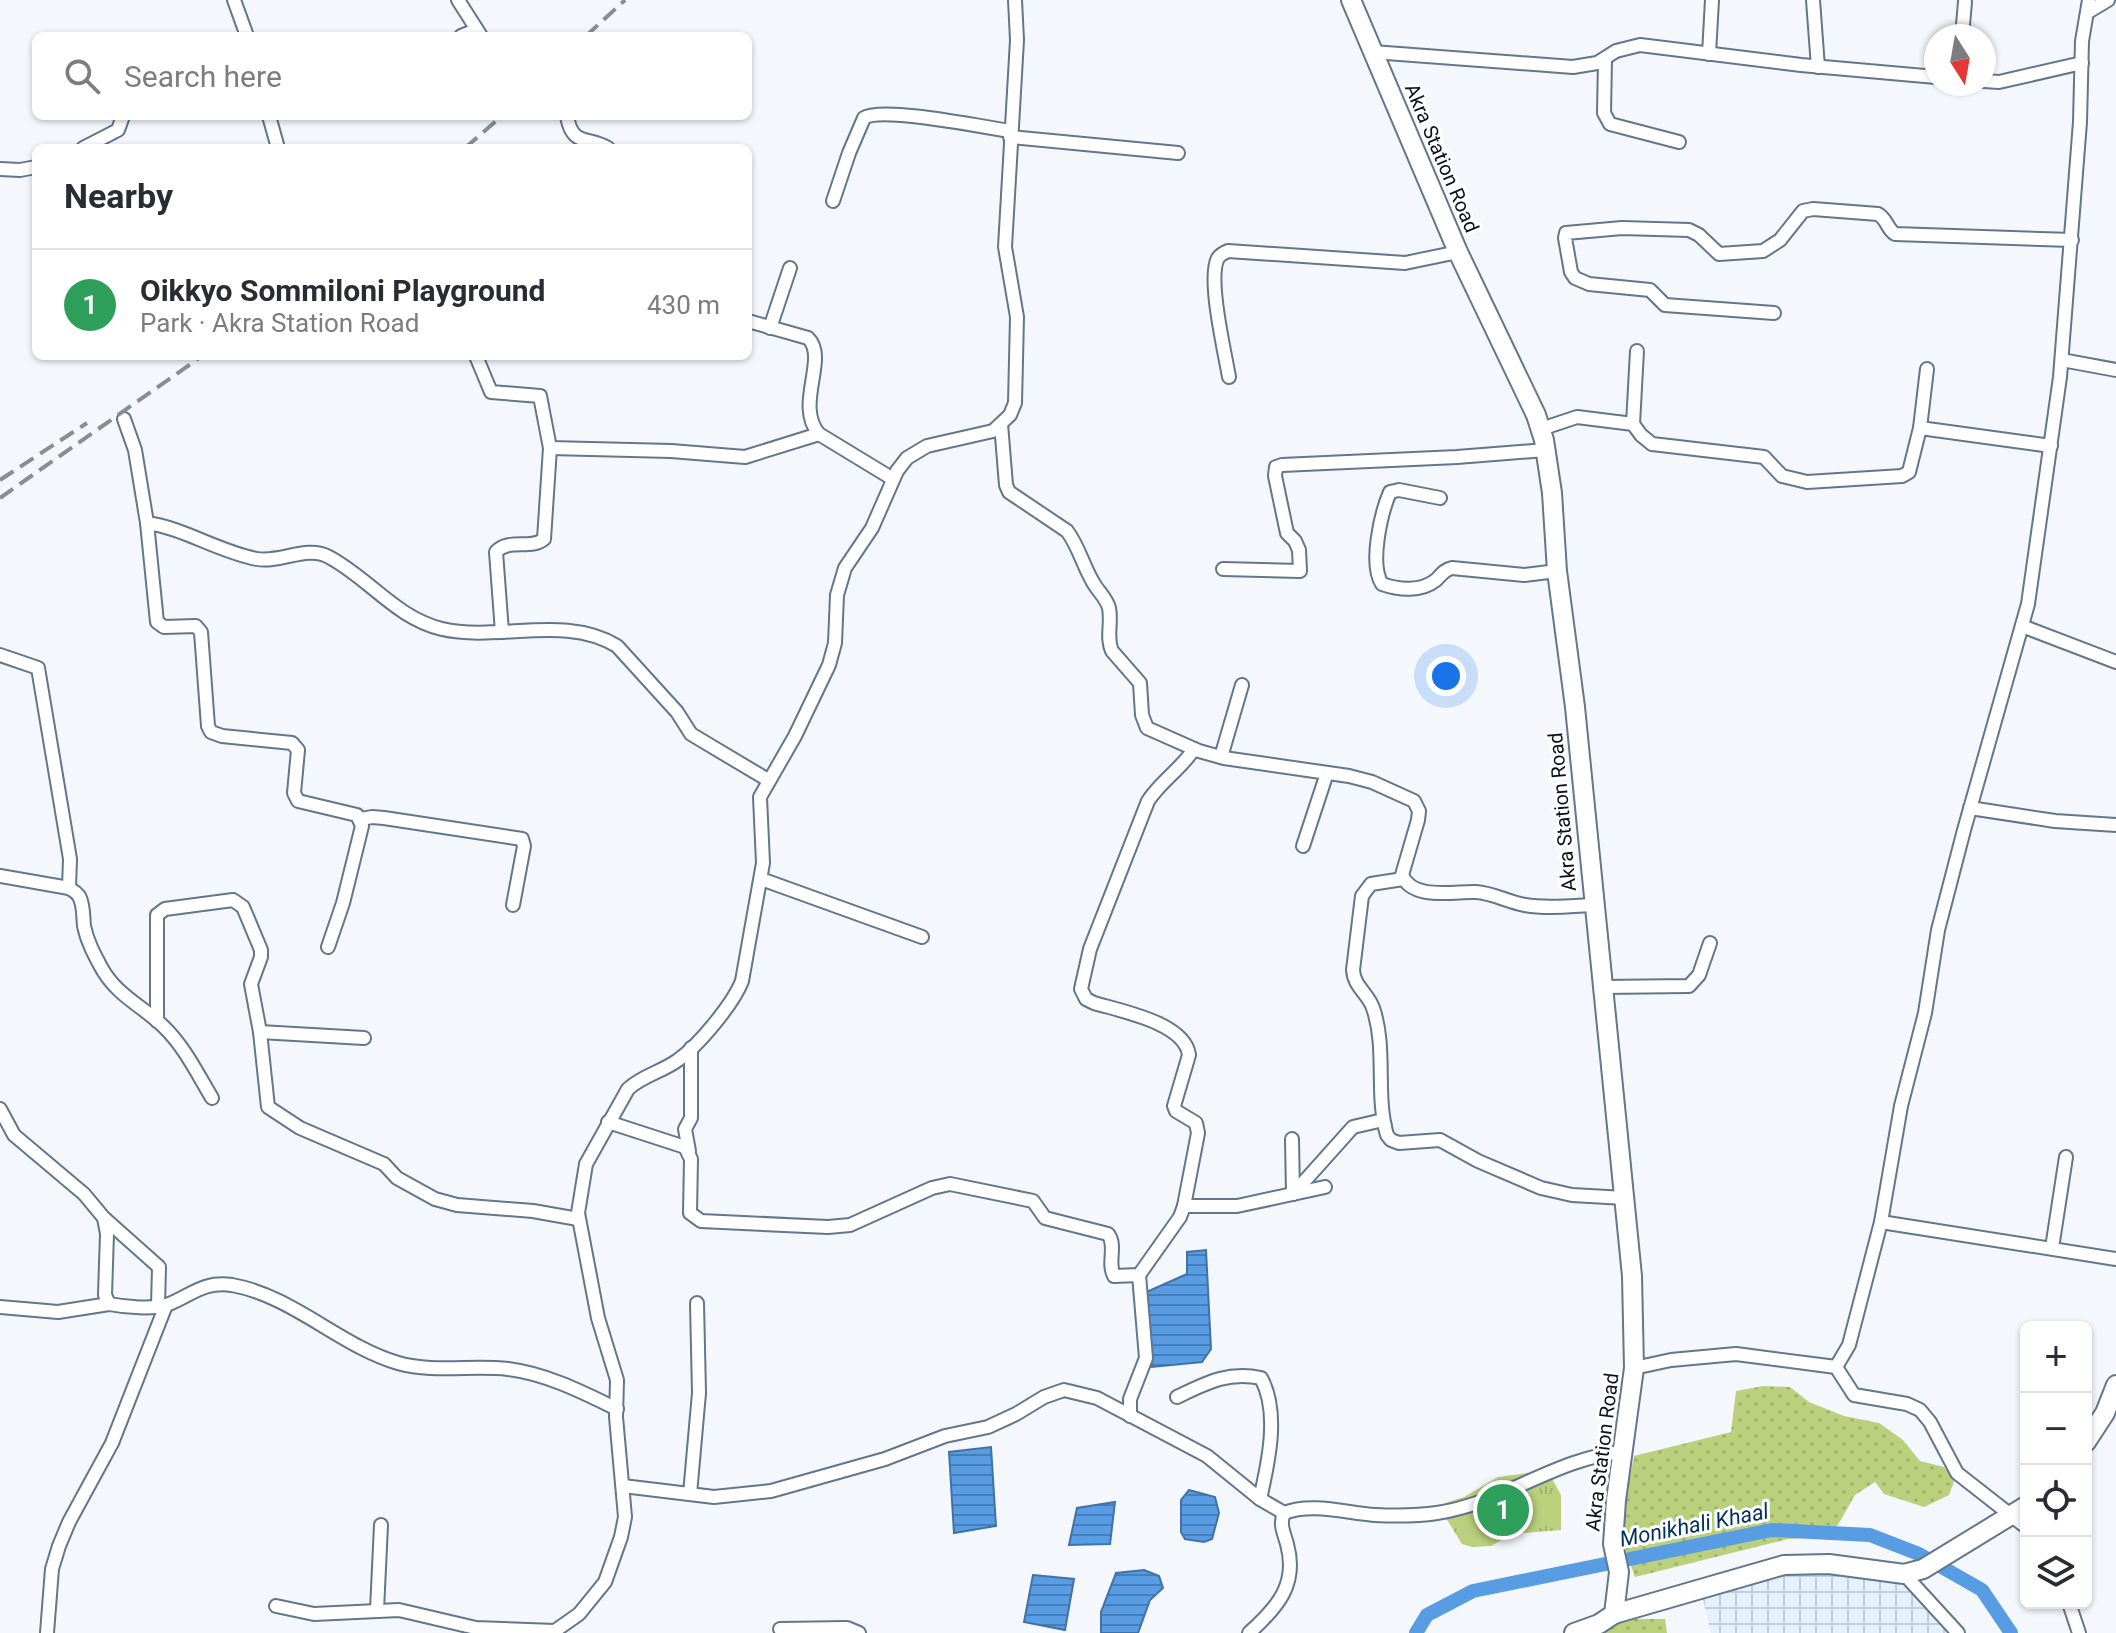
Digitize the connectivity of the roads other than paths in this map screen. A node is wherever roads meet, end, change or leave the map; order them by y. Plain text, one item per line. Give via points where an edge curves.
1 (234, 0) edge
2 (458, 0) edge
3 (1015, 0) edge
4 (1351, 0) edge
5 (1712, 0) edge
6 (1813, 0) edge
7 (2108, 0) edge
8 (1965, 2) edge
9 (2088, 6) edge
10 (1963, 24) edge
11 (241, 32) edge
12 (478, 32) edge
13 (1373, 52) junction
14 (1709, 54) junction
15 (1605, 59) junction
16 (2082, 63) junction
17 (1818, 67) junction
18 (1924, 76) edge
19 (1996, 82) edge
20 (122, 120) edge
21 (270, 120) edge
22 (568, 120) edge
23 (1010, 134) junction
24 (1679, 142) dead end
25 (91, 144) edge
26 (277, 144) edge
27 (595, 144) edge
28 (1178, 153) dead end
29 (32, 168) edge
30 (0, 169) edge
31 (833, 201) dead end
32 (2072, 240) junction
33 (1458, 252) junction
34 (790, 268) dead end
35 (1774, 313) dead end
36 (752, 322) edge
37 (770, 328) junction
38 (1637, 351) dead end
39 (478, 360) edge
40 (2062, 360) junction
41 (1927, 369) dead end
42 (2116, 370) edge
43 (1229, 377) dead end
44 (124, 419) dead end
45 (1001, 424) junction
46 (1633, 424) junction
47 (1920, 428) junction
48 (1541, 429) junction
49 (819, 434) junction
50 (2051, 446) junction
51 (550, 448) junction
52 (1546, 450) junction
53 (893, 479) junction
54 (1440, 498) dead end
55 (147, 523) junction
56 (1223, 569) dead end
57 (1557, 571) junction
58 (2022, 626) junction
59 (502, 632) junction
60 (0, 655) edge
61 (2116, 662) edge
62 (1242, 685) dead end
63 (1194, 749) junction
64 (1221, 757) junction
65 (1327, 773) junction
66 (768, 780) junction
67 (1970, 808) junction
68 (361, 819) junction
69 (2116, 825) edge
70 (1303, 846) dead end
71 (0, 876) edge
72 (761, 879) junction
73 (1403, 879) junction
74 (69, 888) junction
75 (513, 905) dead end
76 (1593, 905) junction
77 (922, 937) dead end
78 (1710, 943) dead end
79 (328, 947) dead end
80 (1602, 987) junction
81 (157, 1021) junction
82 (260, 1032) junction
83 (364, 1038) dead end
84 (691, 1048) junction
85 (212, 1098) dead end
86 (0, 1109) edge
87 (608, 1122) junction
88 (1385, 1127) junction
89 (1292, 1139) dead end
90 (689, 1151) junction
91 (2066, 1157) dead end
92 (1325, 1187) dead end
93 (1293, 1194) junction
94 (1625, 1198) junction
95 (1184, 1206) junction
96 (104, 1218) junction
97 (578, 1219) junction
98 (1881, 1222) junction
99 (2052, 1248) junction
100 (2116, 1259) edge
101 (1139, 1275) junction
102 (697, 1303) dead end
103 (109, 1304) junction
104 (162, 1306) junction
105 (2, 1307) edge
106 (1836, 1367) junction
107 (1634, 1368) junction
108 (2116, 1385) edge
109 (1177, 1397) dead end
110 (617, 1409) junction
111 (1130, 1416) junction
112 (2092, 1433) edge
113 (1624, 1452) junction
114 (623, 1486) junction
115 (690, 1494) junction
116 (1260, 1499) junction
117 (1284, 1513) junction
118 (2020, 1516) edge
119 (2020, 1517) edge
120 (381, 1525) dead end
121 (1904, 1574) junction
122 (276, 1606) dead end
123 (2071, 1609) edge
124 (377, 1610) junction
125 (1614, 1614) junction
126 (780, 1629) dead end
127 (553, 1632) edge
128 (47, 1633) edge
129 (859, 1633) edge
130 (1249, 1633) edge
131 (1574, 1633) edge
132 (1958, 1633) edge
133 (2079, 1633) edge

1 - 11 street
2 - 12 street
3 - 23 street
4 - 13 main road, Akra Station Road
5 - 14 street
6 - 17 street
7 - 9 street
8 - 10 street
9 - 16 street
13 - 15 street via 1573,67
13 - 33 main road, Akra Station Road
14 - 15 street via 1640,45
14 - 17 street
15 - 24 street via 1604,113 1610,124
16 - 19 street
16 - 32 street
17 - 18 street
20 - 25 street via 118,130
21 - 26 street
22 - 27 street via 572,134
23 - 28 street
23 - 31 street via 869,114
23 - 45 street via 1005,247 1017,317 1017,367 1015,403
29 - 30 street
32 - 35 street via 1895,234 1878,214 1813,209 1803,211 1771,248 1726,255 1689,230 1566,233 1571,272 1589,284 1650,290 1665,305
32 - 40 street
33 - 43 street via 1405,263 1228,251 1220,255 1216,302
33 - 48 main road, Akra Station Road
34 - 37 street
36 - 37 street
37 - 49 street via 814,344 808,400
38 - 46 street
39 - 51 street via 491,392 540,396
40 - 42 street
40 - 50 street
41 - 47 street
44 - 55 street via 135,450
45 - 53 street via 993,431 913,452
45 - 63 street via 1009,492 1073,539 1088,575 1108,602 1109,645 1140,683 1147,728
46 - 47 street via 1652,444 1764,457 1782,476 1807,482 1902,476 1909,472
46 - 48 street via 1577,417
47 - 50 street
48 - 52 main road, Akra Station Road
49 - 51 street via 745,457
49 - 53 street
50 - 58 street
51 - 59 street via 544,539 504,545 496,552
52 - 56 street via 1276,467 1287,533 1299,550 1300,571
52 - 57 main road, Akra Station Road
53 - 66 street via 840,581 829,665
54 - 57 street via 1390,492 1375,568 1382,584 1418,588 1452,568 1524,575
55 - 59 street via 260,560 321,553 427,625 456,632
55 - 68 street via 157,622 164,627 196,626 201,632 211,732 292,743 298,750 298,801
57 - 76 main road, Akra Station Road
58 - 61 street
58 - 67 street
59 - 66 street via 556,630 607,640 668,702 691,734
60 - 74 street via 38,668 70,859
62 - 64 street
63 - 64 street
63 - 95 street via 1148,801 1090,949 1081,989 1086,999 1166,1028 1186,1043 1189,1055 1174,1106 1198,1127
64 - 65 street
65 - 70 street
65 - 73 street via 1372,782 1418,805
66 - 72 street via 760,797
67 - 69 street
67 - 98 street via 1938,930
68 - 75 street via 522,839
68 - 79 street
71 - 74 street
72 - 77 street
72 - 84 street via 736,996
73 - 76 street via 1413,888 1476,892 1538,907
73 - 88 street via 1371,884 1362,896 1353,970 1353,980 1374,1012 1382,1053
74 - 81 street via 81,899 85,928 103,970 125,998
76 - 80 main road, Akra Station Road
78 - 80 street via 1699,975 1689,986
80 - 94 main road, Akra Station Road
81 - 82 street via 157,915 165,909 233,900 243,907 261,950 251,984
81 - 85 street via 187,1054
82 - 83 street
82 - 97 street via 268,1107 300,1128 384,1164 435,1199
84 - 87 street via 638,1080
84 - 90 street via 691,1118 685,1129
86 - 96 street via 14,1135 84,1194
87 - 90 street
87 - 97 street via 586,1164
88 - 93 street via 1383,1120 1353,1127
88 - 94 street via 1391,1140 1440,1140 1541,1188
89 - 93 street
90 - 101 street via 690,1213 701,1221 850,1225 932,1188 959,1185 1033,1201 1045,1218 1108,1234 1114,1276
91 - 99 street
92 - 93 street
93 - 95 street via 1237,1206
94 - 107 main road, Akra Station Road
95 - 101 street
96 - 103 street
96 - 104 street via 159,1267
97 - 110 street via 617,1380
98 - 99 street
98 - 106 street via 1849,1345
99 - 100 street
101 - 111 street via 1146,1358 1130,1399
102 - 115 street via 699,1393
103 - 104 street
103 - 105 street via 58,1312
104 - 110 street via 195,1289 232,1285 330,1328 373,1355 402,1364 510,1369 547,1378
104 - 128 street via 122,1420 59,1546
106 - 107 street via 1736,1354
106 - 118 street via 1854,1395 1920,1410 1957,1473
107 - 113 main road, Akra Station Road
108 - 112 main road
109 - 116 street via 1230,1375 1261,1378 1271,1444
110 - 114 street
111 - 115 street via 1097,1398 1064,1390 988,1427 945,1436 833,1475 737,1496
111 - 116 street via 1207,1456
113 - 117 street via 1581,1459 1472,1506 1438,1513
113 - 125 main road, Akra Station Road via 1613,1544 1619,1572
114 - 115 street
114 - 127 street via 625,1517 605,1582 579,1614
116 - 117 street
117 - 130 street via 1280,1520 1291,1577 1279,1600
119 - 121 main road
120 - 124 street
121 - 125 main road via 1829,1564 1784,1565
121 - 132 street
122 - 124 street via 314,1614
123 - 133 street
124 - 127 street via 476,1628
125 - 131 main road
126 - 129 street via 847,1628

